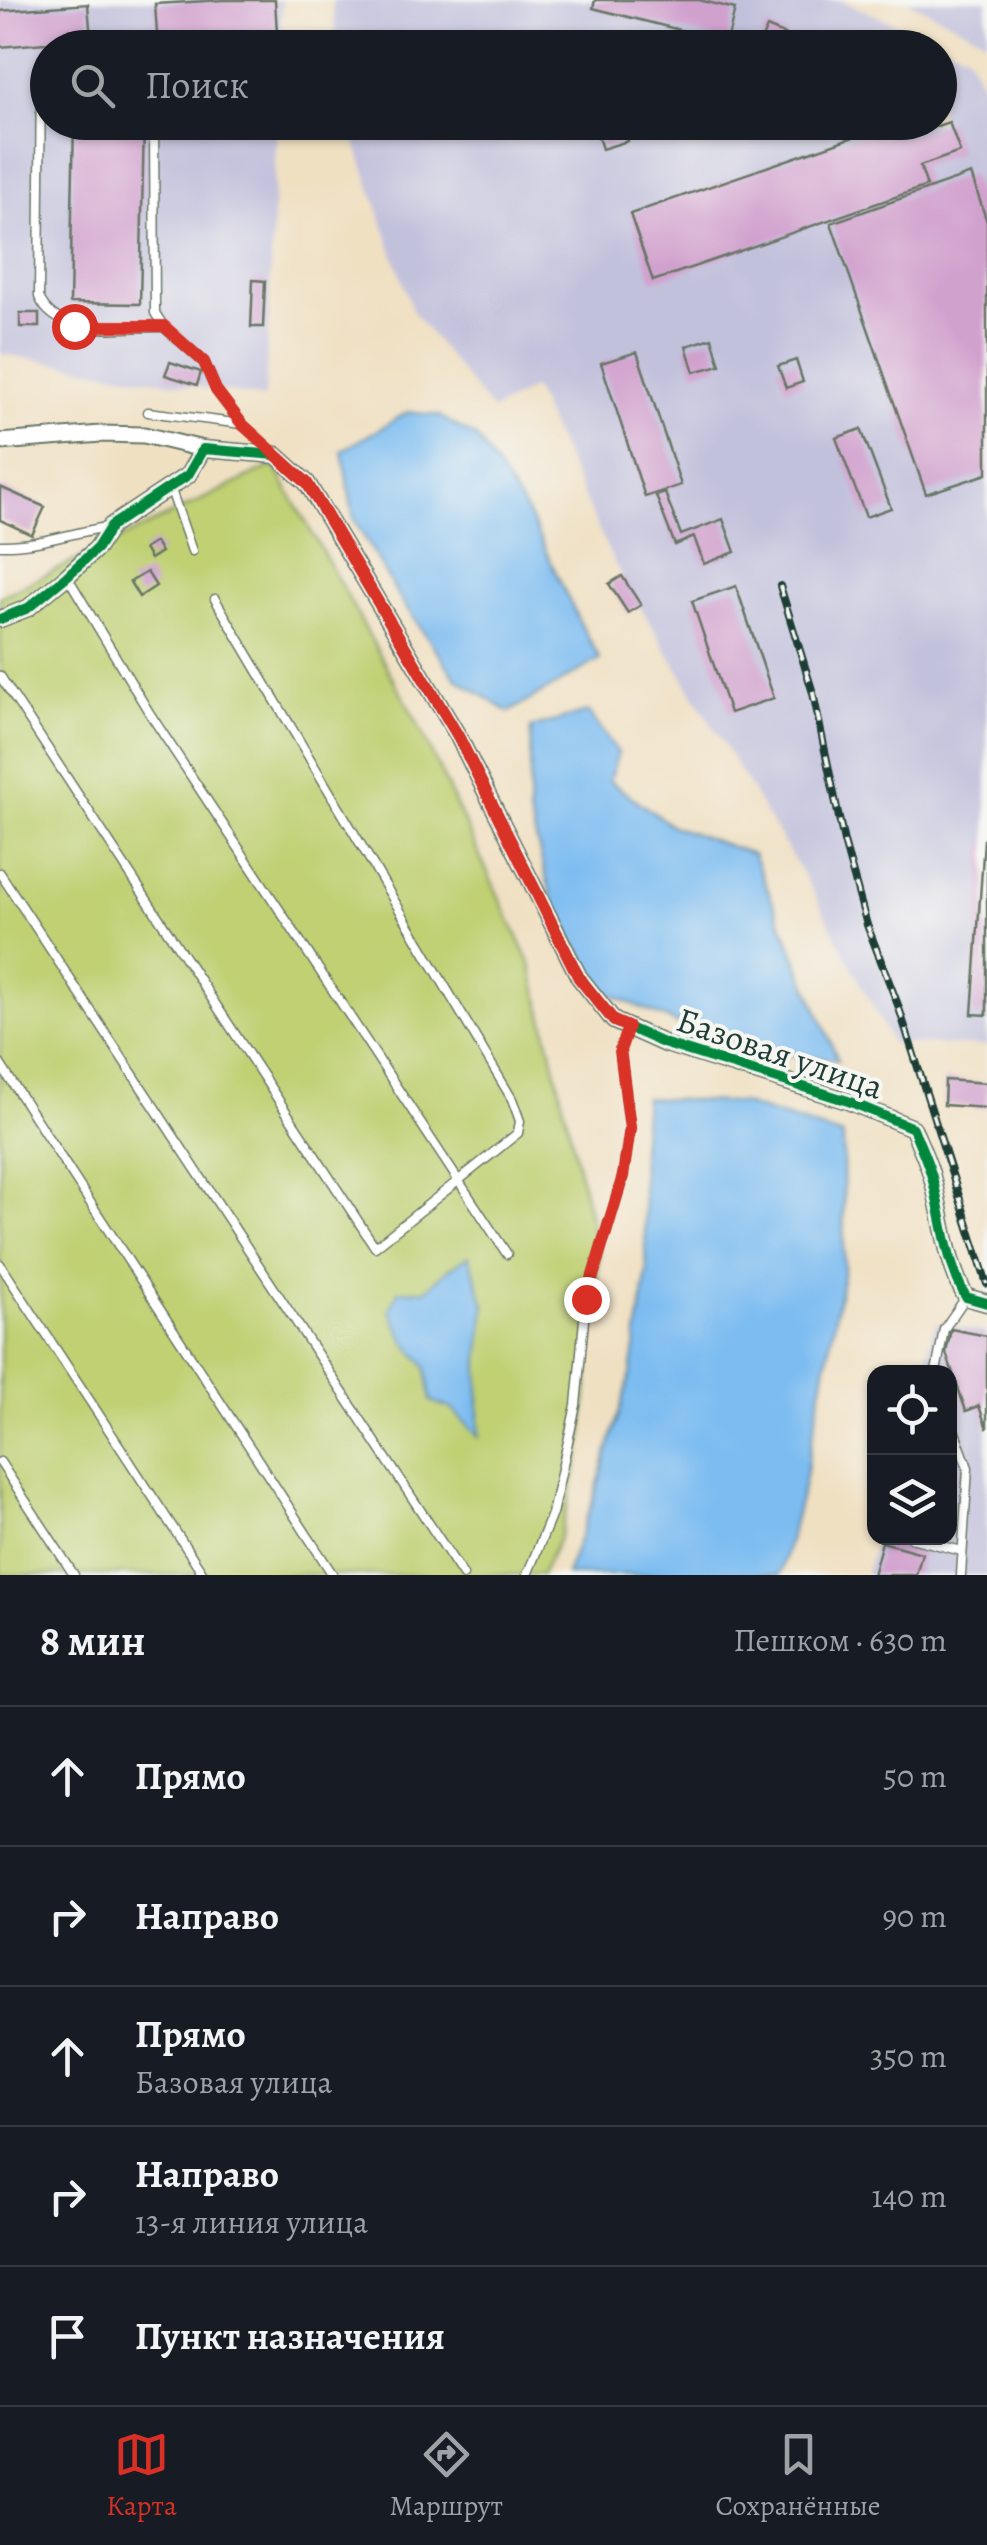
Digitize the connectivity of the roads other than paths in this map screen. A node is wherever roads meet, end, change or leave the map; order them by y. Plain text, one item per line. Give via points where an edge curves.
1 (40, 140) edge
2 (154, 140) edge
3 (164, 326) junction
4 (148, 412) dead end
5 (242, 424) junction
6 (0, 442) edge
7 (203, 449) junction
8 (276, 455) junction
9 (170, 487) junction
10 (111, 526) junction
11 (0, 545) edge
12 (192, 552) dead end
13 (68, 576) junction
14 (214, 599) dead end
15 (0, 619) edge
16 (0, 676) edge
17 (0, 873) edge
18 (628, 1027) junction
19 (0, 1064) edge
20 (456, 1181) junction
21 (507, 1254) dead end
22 (0, 1264) edge
23 (966, 1297) junction
24 (987, 1303) edge
25 (937, 1365) edge
26 (957, 1437) edge
27 (0, 1462) edge
28 (938, 1545) edge
29 (962, 1551) junction
30 (74, 1575) edge
31 (204, 1575) edge
32 (333, 1575) edge
33 (464, 1575) edge
34 (528, 1575) edge
35 (960, 1575) edge

1 - 3 lane via 42,304 74,326
2 - 3 lane via 152,302
3 - 5 lane via 204,362
4 - 5 lane
5 - 8 lane
6 - 7 street via 144,435
7 - 8 street
7 - 9 street via 188,475
8 - 18 street, Базовая улица via 307,483 458,736 579,978 614,1021
9 - 10 street
9 - 12 lane
10 - 11 lane via 30,546
10 - 13 street
13 - 15 street via 28,608
13 - 20 lane via 150,714
14 - 20 lane via 512,1099 518,1133
16 - 20 lane via 375,1248
17 - 33 lane
18 - 23 street, Базовая улица via 913,1128
18 - 34 lane via 620,1050 630,1128 623,1176 586,1299 576,1406 552,1514
19 - 32 lane
20 - 21 lane
22 - 31 lane
23 - 24 street
23 - 25 lane via 944,1328
26 - 29 lane via 968,1468
27 - 30 lane
28 - 29 lane
29 - 35 lane

